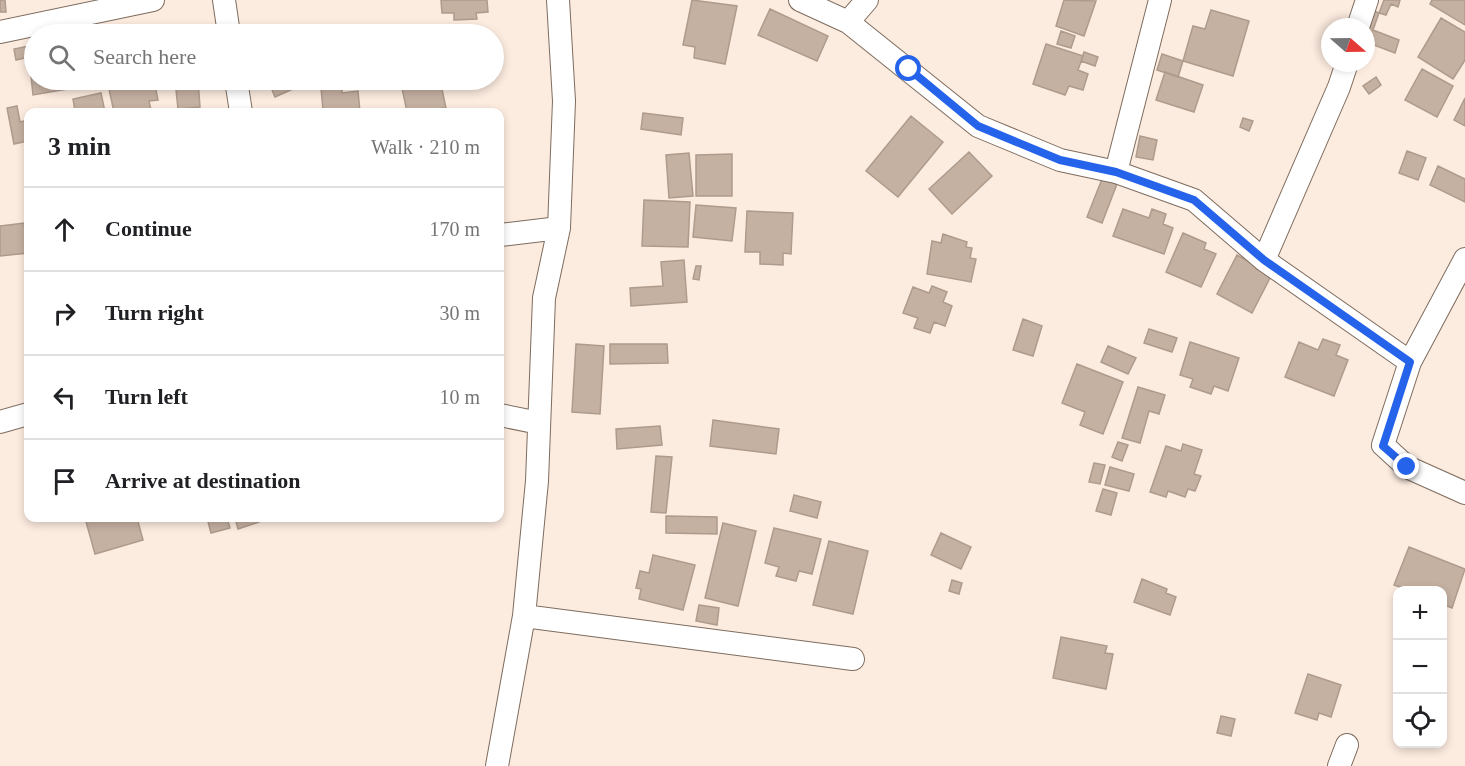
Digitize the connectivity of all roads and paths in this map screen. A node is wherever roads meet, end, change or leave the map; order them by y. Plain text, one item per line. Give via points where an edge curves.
1 (153, 0) edge
2 (224, 0) edge
3 (558, 0) edge
4 (800, 0) edge
5 (867, 0) edge
6 (1160, 0) edge
7 (1367, 0) edge
8 (1361, 18) edge
9 (848, 22) junction
10 (38, 24) edge
11 (228, 24) edge
12 (24, 27) edge
13 (0, 32) edge
14 (1344, 72) edge
15 (238, 90) edge
16 (240, 108) edge
17 (1116, 172) junction
18 (559, 228) junction
19 (504, 235) edge
20 (1465, 259) edge
21 (1264, 260) junction
22 (1410, 362) junction
23 (24, 415) edge
24 (504, 416) edge
25 (0, 422) edge
26 (539, 423) junction
27 (1465, 493) edge
28 (524, 616) junction
29 (853, 659) dead end
30 (1347, 745) dead end
31 (497, 766) edge
32 (1339, 766) edge

1 - 10 street
2 - 11 street
3 - 18 street via 564,101
4 - 9 street
5 - 9 street
6 - 17 street
7 - 8 street
9 - 17 street via 978,126 1060,160
12 - 13 street
14 - 21 street
15 - 16 street
17 - 21 street via 1194,200
18 - 19 street
18 - 26 street via 544,298
20 - 22 street
21 - 22 street
22 - 27 street via 1383,446 1407,467
23 - 25 street
24 - 26 street
26 - 28 street
28 - 29 street
28 - 31 street
30 - 32 street

